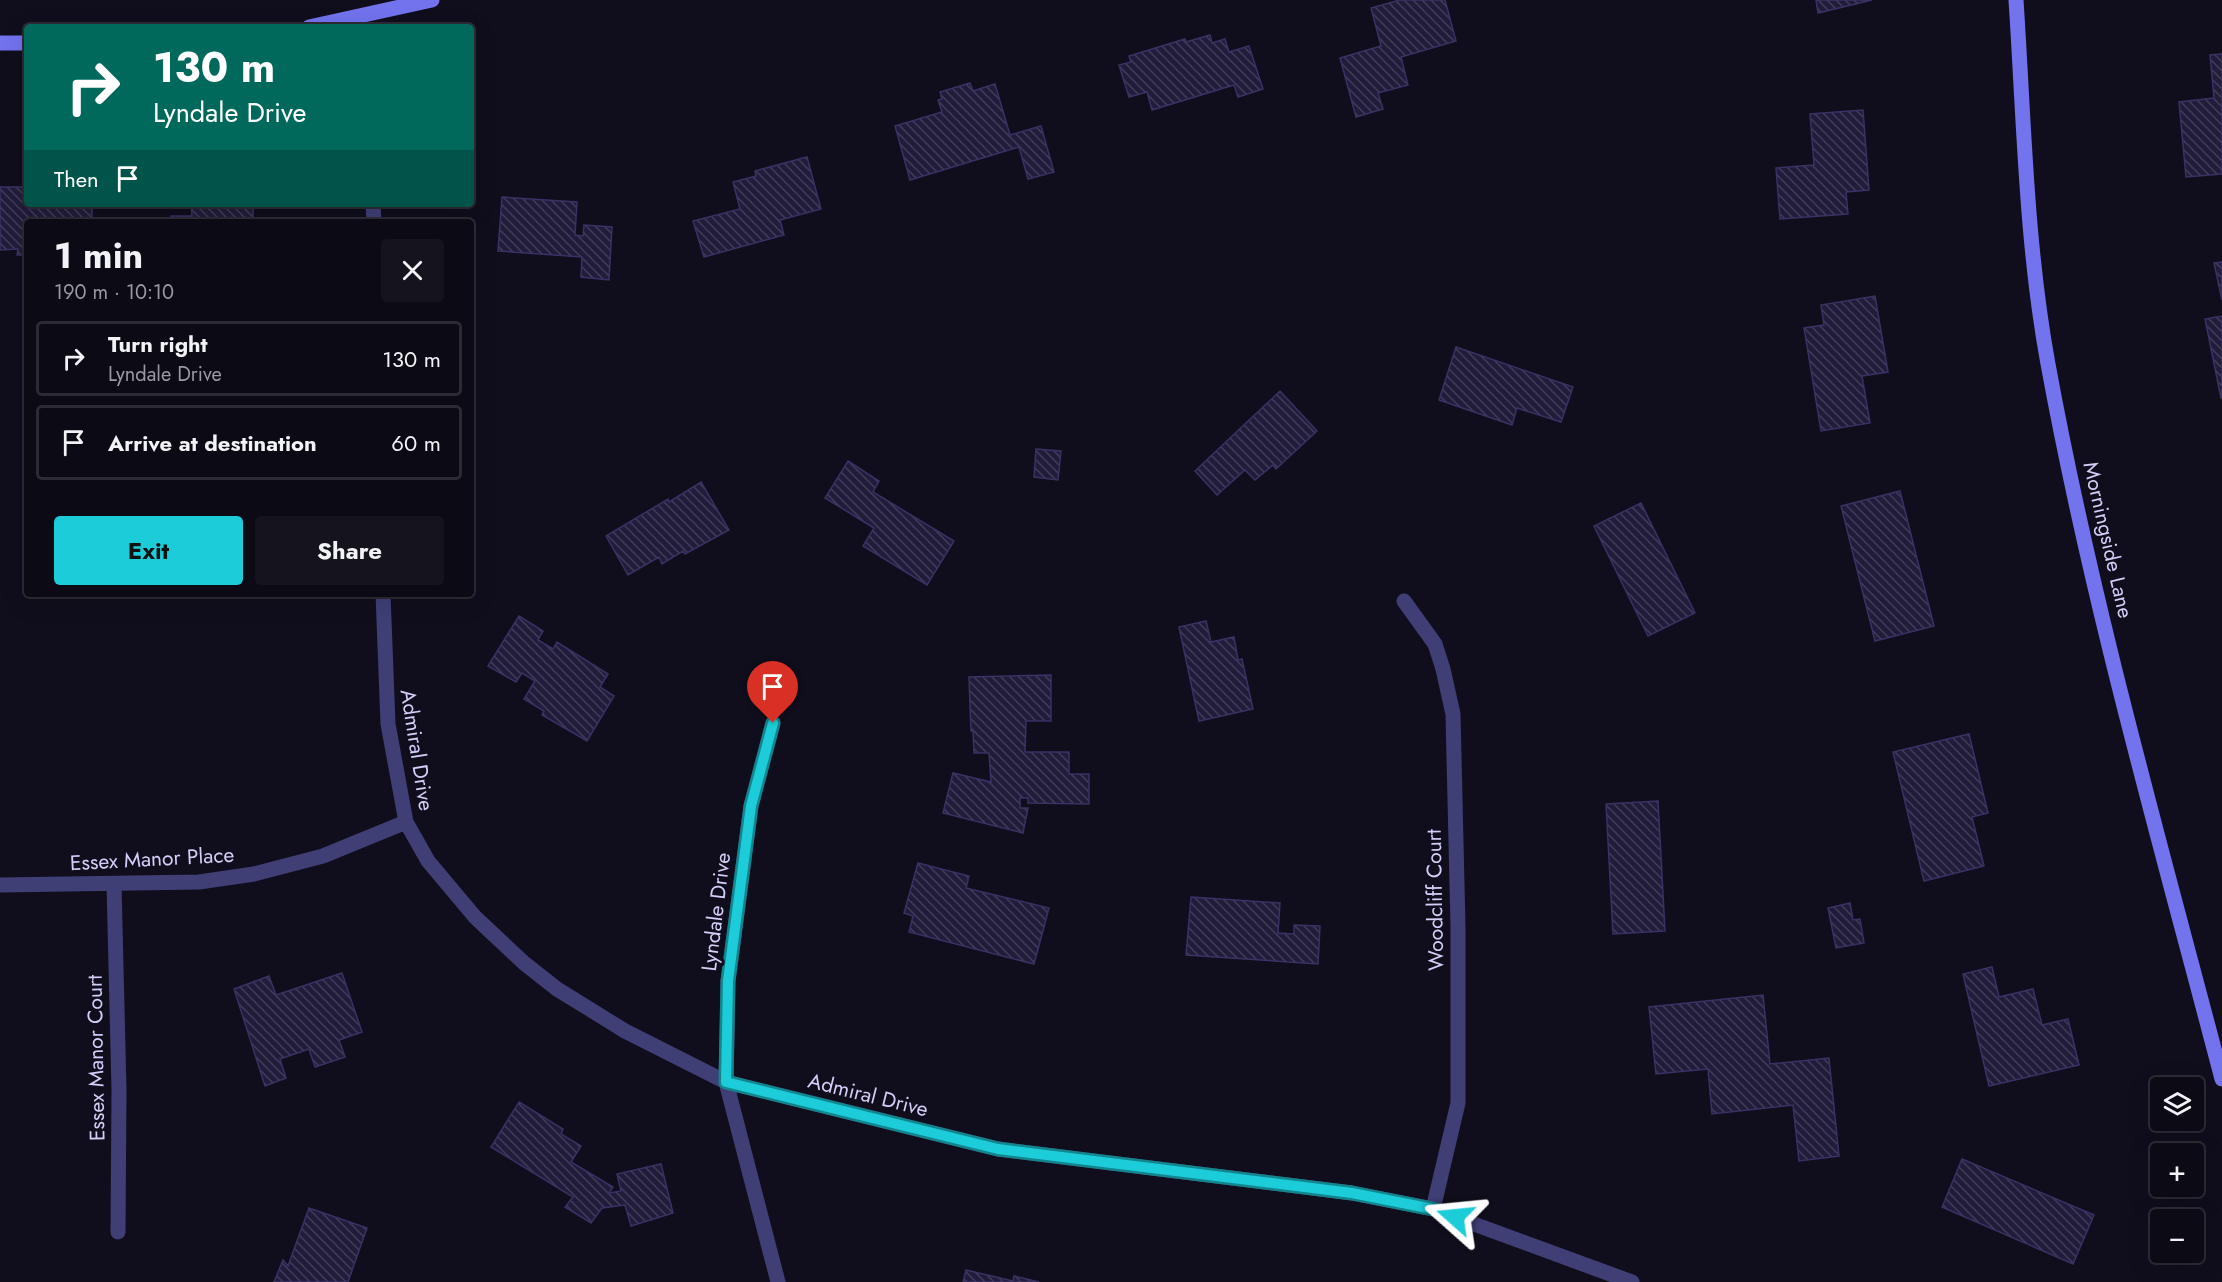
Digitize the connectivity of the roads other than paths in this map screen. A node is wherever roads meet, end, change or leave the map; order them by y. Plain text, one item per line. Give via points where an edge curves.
1 (432, 0) edge
2 (2016, 0) edge
3 (368, 21) edge
4 (338, 24) edge
5 (0, 43) edge
6 (24, 44) edge
7 (383, 597) edge
8 (1404, 601) dead end
9 (773, 723) dead end
10 (406, 822) junction
11 (114, 884) junction
12 (0, 885) edge
13 (2222, 1079) edge
14 (726, 1082) junction
15 (1433, 1209) junction
16 (118, 1232) dead end
17 (777, 1282) edge
18 (1632, 1282) edge

1 - 3 main road
2 - 13 main road, Morningside Lane via 2031,234 2048,361 2084,538
3 - 4 main road
5 - 6 main road
7 - 10 street, Admiral Drive via 388,724
8 - 15 street, Woodcliff Court via 1435,644 1453,714 1458,1103
9 - 14 street, Lyndale Drive via 751,806 728,981
10 - 11 street, Essex Manor Place via 323,856 254,874 199,882
10 - 14 street, Admiral Drive via 428,861 475,917 524,963 557,989 625,1030
11 - 12 street, Essex Manor Place
11 - 16 street, Essex Manor Court
14 - 15 street, Admiral Drive via 998,1149 1352,1193
14 - 17 street, Lyndale Drive
15 - 18 street, Admiral Drive

